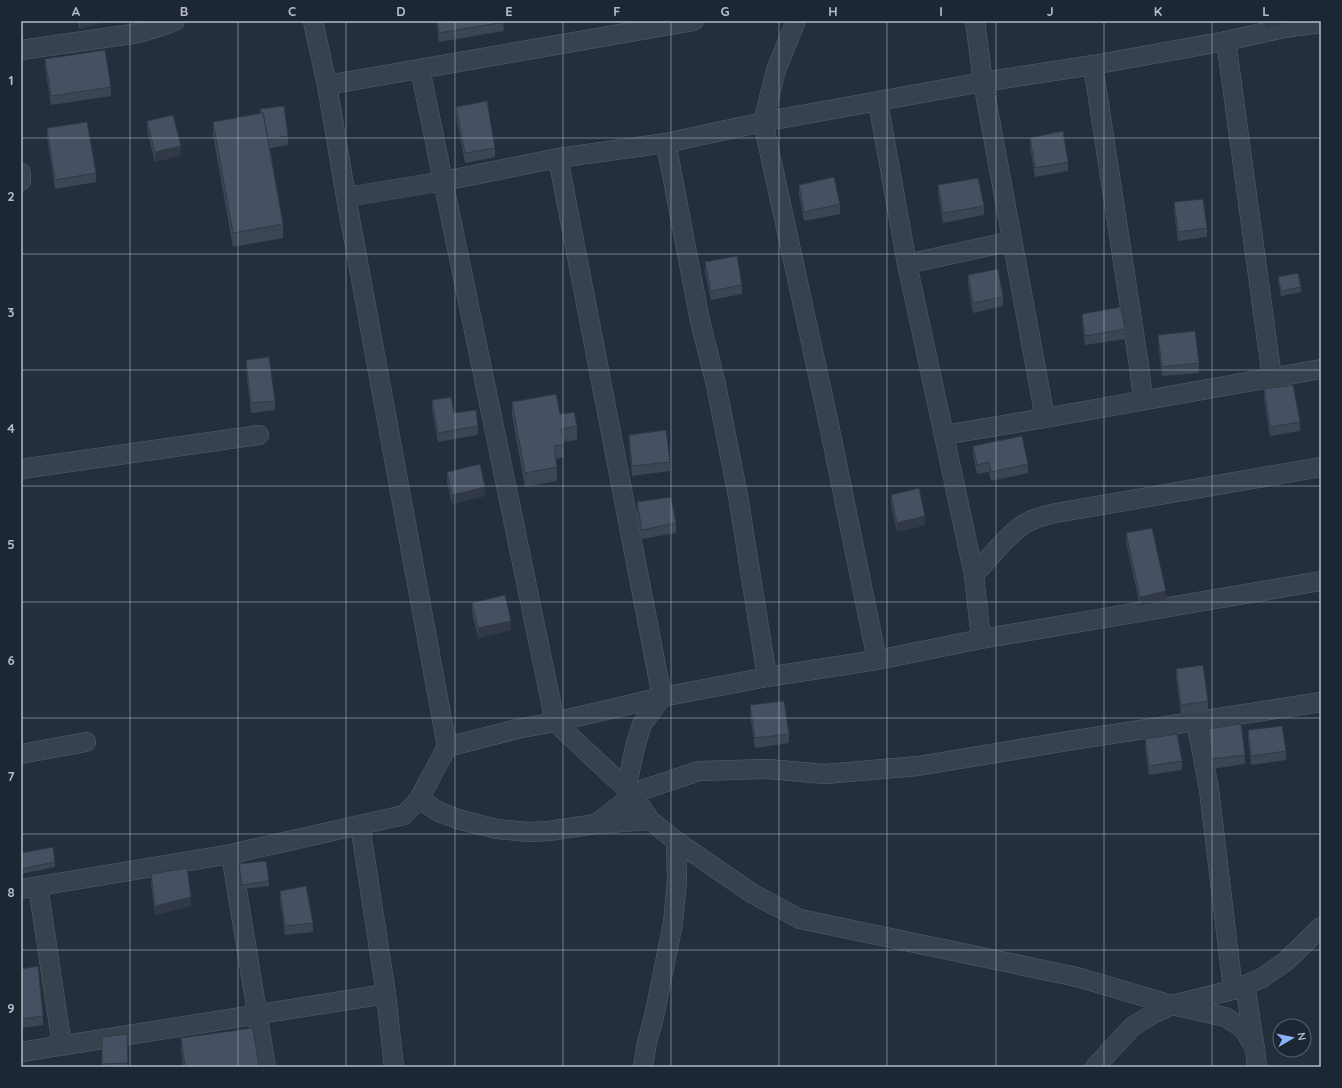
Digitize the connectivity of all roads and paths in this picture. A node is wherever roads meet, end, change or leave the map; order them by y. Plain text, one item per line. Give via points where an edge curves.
1 (175, 21) edge
2 (313, 21) edge
3 (694, 21) edge
4 (796, 21) edge
5 (975, 21) edge
6 (1321, 23) edge
7 (1226, 41) junction
8 (21, 50) edge
9 (1093, 65) junction
10 (420, 69) junction
11 (983, 82) junction
12 (327, 85) junction
13 (878, 102) junction
14 (763, 122) junction
15 (666, 143) junction
16 (558, 158) junction
17 (21, 172) edge
18 (21, 181) edge
19 (444, 181) junction
20 (346, 197) junction
21 (1012, 241) junction
22 (907, 264) junction
23 (1321, 369) edge
24 (1272, 378) junction
25 (1143, 400) junction
26 (1044, 418) junction
27 (258, 435) dead end
28 (944, 436) junction
29 (1321, 467) edge
30 (21, 469) edge
31 (974, 575) junction
32 (1321, 581) edge
33 (981, 639) junction
34 (877, 660) junction
35 (767, 677) junction
36 (662, 697) junction
37 (1321, 702) edge
38 (1196, 721) junction
39 (555, 722) junction
40 (86, 742) dead end
41 (447, 747) junction
42 (21, 754) edge
43 (629, 792) junction
44 (419, 799) junction
45 (650, 820) junction
46 (596, 824) junction
47 (360, 825) junction
48 (676, 841) junction
49 (231, 854) junction
50 (30, 887) edge
51 (1321, 927) edge
52 (1239, 988) junction
53 (386, 994) junction
54 (1172, 1005) junction
55 (257, 1015) junction
56 (62, 1046) junction
57 (1255, 1048) junction
58 (21, 1052) edge
59 (266, 1067) edge
60 (394, 1067) edge
61 (643, 1067) edge
62 (1095, 1067) edge
63 (1257, 1067) edge

1 - 8 street via 139,33
2 - 12 street
3 - 10 street
4 - 14 street via 776,70
5 - 11 street
6 - 7 street
7 - 9 street
7 - 24 street
9 - 11 street
9 - 25 street
10 - 12 street
10 - 19 street
11 - 13 street
11 - 21 street
12 - 20 street
13 - 14 street
13 - 22 street
14 - 15 street
14 - 34 street
15 - 16 street
15 - 35 street via 700,320 738,496
16 - 19 street
16 - 36 street
17 - 18 street
19 - 20 street
19 - 39 street
20 - 41 street
21 - 22 street
21 - 26 street
22 - 28 street
23 - 24 street
24 - 25 street
25 - 26 street
26 - 28 street
27 - 30 street
28 - 31 street
29 - 31 street via 1040,517 1027,522 1011,534
31 - 33 street
32 - 33 street
33 - 34 street
34 - 35 street
35 - 36 street
36 - 39 street
36 - 43 street via 642,724 635,747
37 - 38 street
38 - 43 street via 918,766 825,774 768,769 699,771
38 - 52 street via 1209,789
39 - 41 street
39 - 43 street
40 - 42 street
41 - 44 street
43 - 45 street
43 - 46 street
44 - 46 street via 446,815 496,829 529,832
44 - 47 street via 404,815
45 - 46 street
45 - 48 street
47 - 49 street
47 - 53 street
48 - 54 street via 753,894 800,919 1077,977
48 - 61 street via 674,923
49 - 50 street
49 - 55 street
50 - 56 street
51 - 52 street via 1285,962 1262,978
52 - 54 street
52 - 57 street
53 - 55 street
53 - 60 street
54 - 57 street via 1225,1017 1243,1028
54 - 62 street via 1133,1026
55 - 56 street
55 - 59 street
56 - 58 street
57 - 63 street

